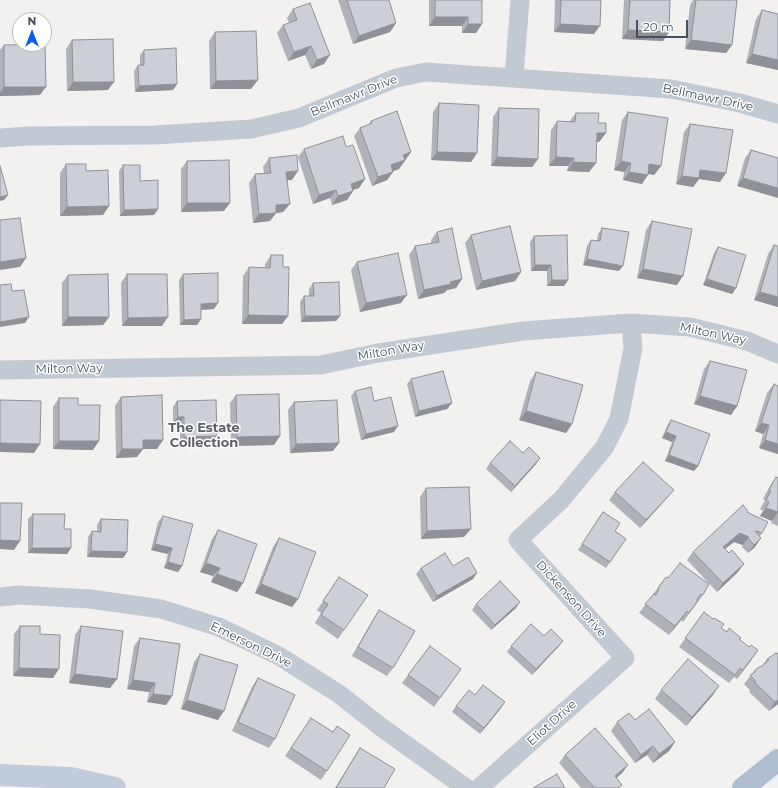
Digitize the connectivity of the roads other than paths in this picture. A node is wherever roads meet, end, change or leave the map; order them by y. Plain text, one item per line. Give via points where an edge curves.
1 (520, 0) edge
2 (514, 77) junction
3 (778, 114) edge
4 (0, 138) edge
5 (631, 323) junction
6 (778, 354) edge
7 (0, 370) edge
8 (0, 597) edge
9 (625, 658) joint
10 (778, 760) edge
11 (0, 775) edge
12 (114, 788) edge
13 (466, 788) edge
14 (479, 788) edge
15 (743, 788) edge

1 - 2 street
2 - 3 street, Bellmawr Drive via 671,89 740,103
2 - 4 street, Bellmawr Drive via 426,72 396,78 299,118 251,130 155,136
5 - 6 street, Milton Way via 690,327 747,341
5 - 7 street, Milton Way via 508,333 378,353 322,365
5 - 9 street, Dickenson Drive via 633,348 619,419 604,448 561,500 518,540
8 - 13 street, Emerson Drive via 19,595 90,599 161,609 219,627 279,656 339,694
9 - 14 street, Eliot Drive
10 - 15 main road
11 - 12 main road via 71,778

